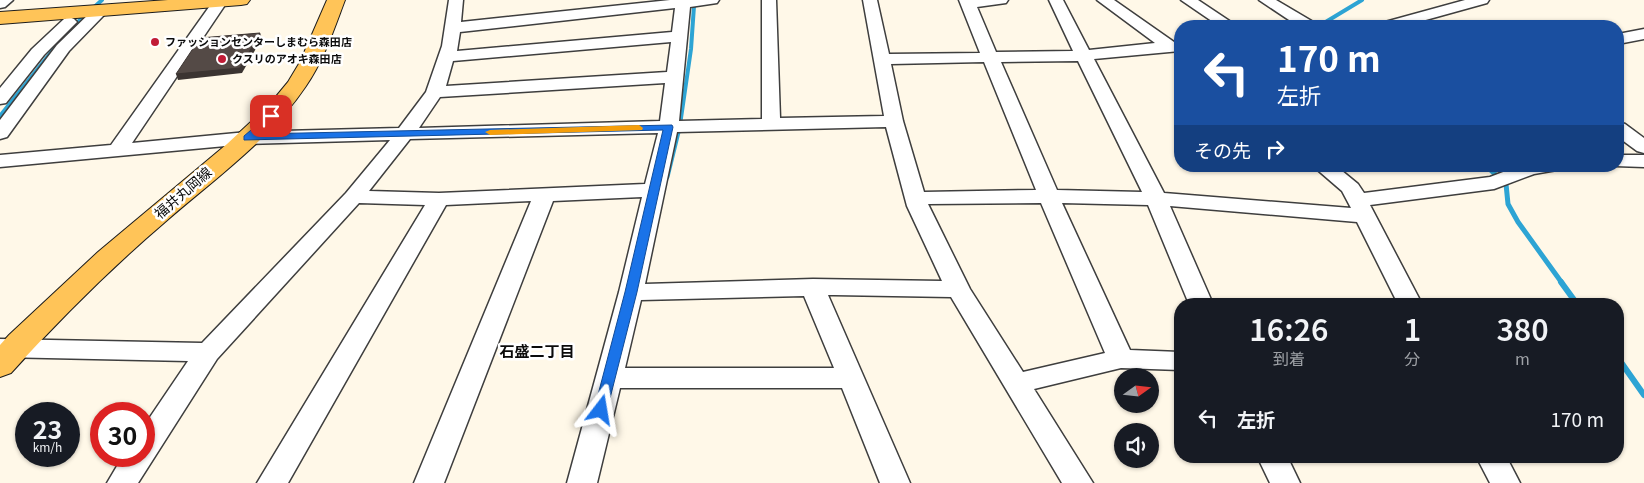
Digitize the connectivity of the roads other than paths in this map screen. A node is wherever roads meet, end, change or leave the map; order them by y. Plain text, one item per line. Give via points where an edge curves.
1 (6, 0) edge
2 (242, 0) edge
3 (336, 0) edge
4 (456, 0) edge
5 (712, 0) edge
6 (769, 0) edge
7 (870, 0) edge
8 (1001, 0) edge
9 (1056, 0) edge
10 (1104, 0) edge
11 (1188, 0) edge
12 (1266, 0) edge
13 (1482, 0) edge
14 (220, 2) junction
15 (967, 2) edge
16 (683, 3) junction
17 (0, 4) edge
18 (583, 6) edge
19 (100, 12) junction
20 (78, 13) junction
21 (0, 18) edge
22 (1220, 20) edge
23 (1299, 20) edge
24 (1409, 20) edge
25 (452, 28) junction
26 (1644, 34) edge
27 (679, 36) junction
28 (1624, 38) edge
29 (1174, 45) edge
30 (1174, 46) edge
31 (1085, 55) junction
32 (446, 58) junction
33 (991, 58) junction
34 (883, 59) junction
35 (675, 77) junction
36 (435, 92) junction
37 (0, 99) edge
38 (894, 121) junction
39 (771, 124) junction
40 (669, 127) junction
41 (1624, 132) edge
42 (0, 133) edge
43 (404, 135) junction
44 (247, 138) junction
45 (1644, 147) edge
46 (117, 150) junction
47 (0, 161) edge
48 (1624, 161) edge
49 (1644, 161) edge
50 (1331, 172) edge
51 (1522, 172) edge
52 (654, 190) junction
53 (545, 194) junction
54 (1049, 196) junction
55 (353, 197) junction
56 (916, 198) junction
57 (439, 199) junction
58 (1156, 199) junction
59 (1360, 208) junction
60 (813, 287) junction
61 (958, 288) junction
62 (631, 292) junction
63 (1198, 298) edge
64 (1407, 298) edge
65 (208, 352) junction
66 (5, 353) edge
67 (1121, 359) junction
68 (1174, 361) edge
69 (609, 378) junction
70 (851, 378) junction
71 (1018, 383) junction
72 (155, 433) edge
73 (1275, 463) edge
74 (1495, 463) edge
75 (132, 467) edge
76 (122, 483) edge
77 (272, 483) edge
78 (429, 483) edge
79 (582, 483) edge
80 (894, 483) edge
81 (1078, 483) edge
82 (1285, 483) edge
83 (1505, 483) edge

1 - 17 street
2 - 14 main road
3 - 44 main road, 福井丸岡線 via 316,48 290,94
4 - 25 street
5 - 16 street
6 - 39 street
7 - 34 street
8 - 15 street
9 - 31 street
10 - 29 street
11 - 22 street
12 - 23 street
13 - 24 street
14 - 19 main road
14 - 46 street
15 - 33 street
16 - 18 street
16 - 27 street
18 - 25 street
19 - 20 main road
19 - 42 street via 63,48
20 - 21 main road
20 - 37 street via 38,52
25 - 32 street
26 - 28 street
27 - 32 street
27 - 35 street
30 - 31 street
31 - 33 street
31 - 58 street
32 - 36 street
33 - 34 street
33 - 54 street
34 - 38 street
35 - 36 street
35 - 40 street
36 - 43 street
38 - 39 street
38 - 56 street
39 - 40 street
40 - 43 street
40 - 52 street
41 - 45 street
43 - 44 street
43 - 55 street
44 - 46 street
44 - 66 main road, 福井丸岡線
46 - 47 street
48 - 49 street
50 - 59 street via 1351,188
51 - 59 street via 1494,183
52 - 53 street
52 - 62 street
53 - 57 street
53 - 78 street
54 - 56 street
54 - 58 street
54 - 67 street
55 - 57 street
55 - 65 street
56 - 61 street
57 - 77 street
58 - 59 street
58 - 63 street
59 - 64 street
60 - 61 street
60 - 62 street
60 - 70 street
61 - 71 street
62 - 69 street
65 - 66 street
65 - 72 street
67 - 68 street
67 - 71 street
69 - 70 street
69 - 79 street
70 - 80 street
71 - 81 street
73 - 82 street
74 - 83 street
75 - 76 street

